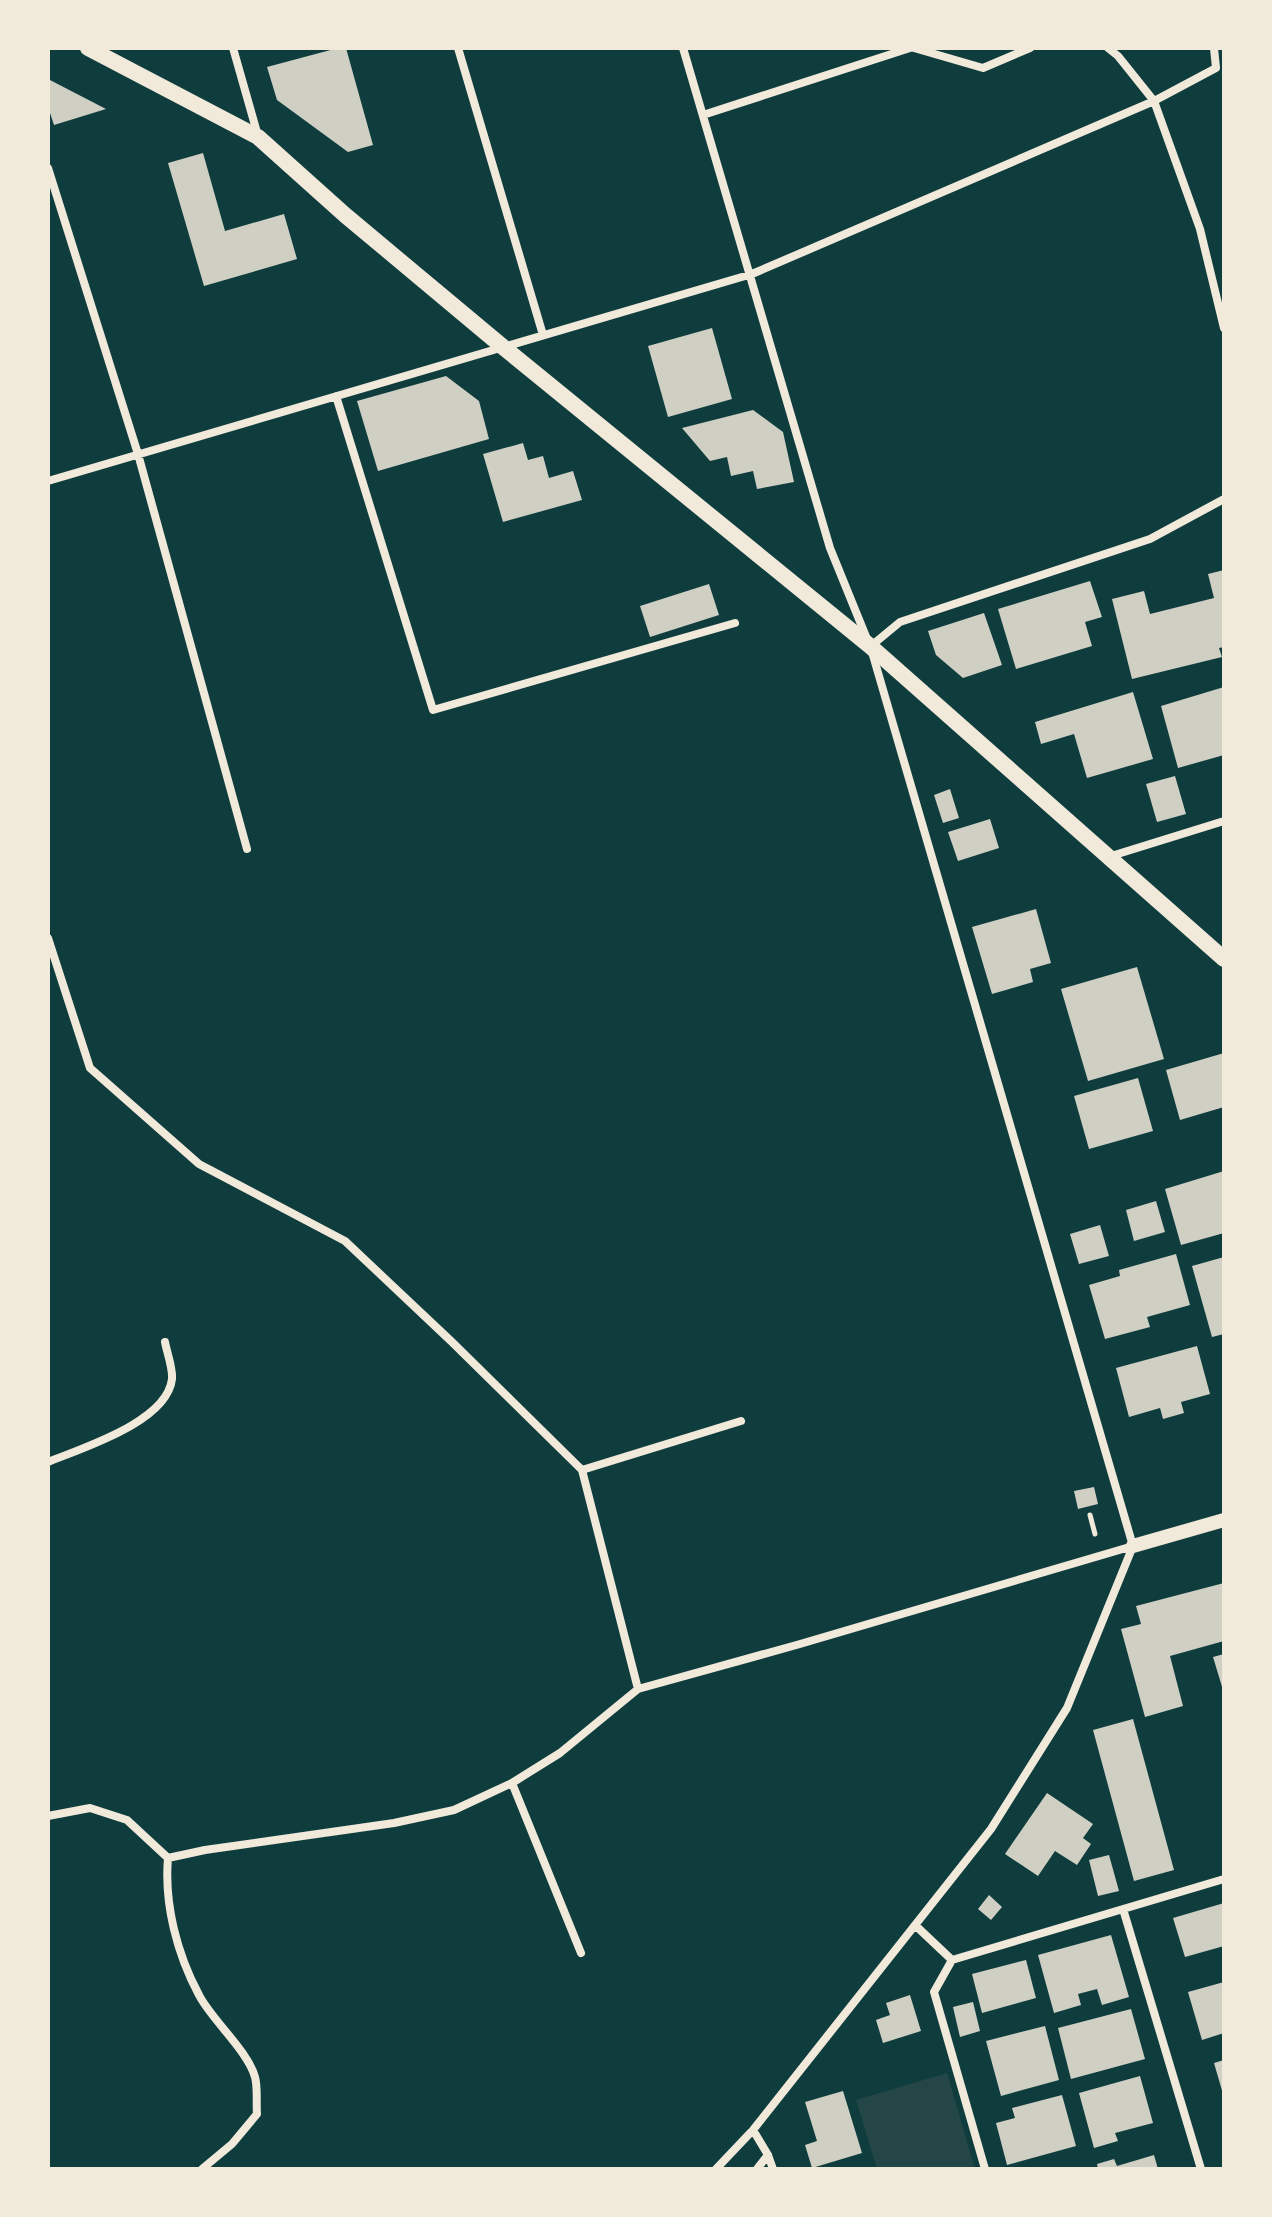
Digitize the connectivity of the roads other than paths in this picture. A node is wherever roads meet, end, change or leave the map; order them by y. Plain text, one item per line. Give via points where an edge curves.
1 (88, 48) edge
2 (233, 48) edge
3 (458, 48) edge
4 (683, 48) edge
5 (912, 48) edge
6 (1030, 48) edge
7 (1108, 48) edge
8 (1214, 48) edge
9 (1154, 101) junction
10 (703, 115) junction
11 (258, 137) junction
12 (48, 168) edge
13 (752, 274) junction
14 (1224, 328) edge
15 (543, 335) junction
16 (503, 347) junction
17 (336, 396) junction
18 (138, 454) junction
19 (48, 481) edge
20 (1224, 499) edge
21 (735, 623) dead end
22 (870, 646) junction
23 (1224, 821) edge
24 (247, 849) dead end
25 (1107, 857) junction
26 (48, 938) edge
27 (1224, 959) edge
28 (165, 1342) dead end
29 (741, 1421) dead end
30 (48, 1462) edge
31 (582, 1470) junction
32 (1224, 1520) edge
33 (1133, 1546) junction
34 (638, 1689) junction
35 (512, 1783) junction
36 (48, 1816) edge
37 (168, 1858) junction
38 (1224, 1879) edge
39 (1123, 1909) junction
40 (915, 1925) junction
41 (581, 1953) dead end
42 (952, 1960) junction
43 (753, 2130) junction
44 (768, 2155) junction
45 (202, 2169) edge
46 (716, 2169) edge
47 (757, 2169) edge
48 (773, 2169) edge
49 (985, 2169) edge
50 (1201, 2169) edge

1 - 11 main road
2 - 11 street
3 - 15 street
4 - 10 street
5 - 6 street via 983,68
5 - 10 street
7 - 9 street
8 - 9 street via 1216,68
9 - 13 street
9 - 14 street via 1200,229
10 - 13 street
11 - 16 main road
12 - 18 street
13 - 15 street
13 - 22 street via 830,548
15 - 16 street
16 - 17 street
16 - 22 main road
17 - 18 street
17 - 21 street via 433,710
18 - 19 street
18 - 24 street
20 - 22 street via 1150,539 900,622
22 - 25 main road
22 - 33 street
23 - 25 street
25 - 27 main road
26 - 31 street via 90,1068 199,1164 345,1241
28 - 30 street via 172,1379 160,1406 118,1433
29 - 31 street
31 - 34 street
32 - 33 street
33 - 34 street
33 - 40 street via 1067,1708 991,1829
34 - 35 street via 560,1753
35 - 37 street via 454,1810
35 - 41 street
36 - 37 street via 90,1808 127,1820
37 - 45 street via 166,1888 176,1938 199,1996 255,2075 257,2114
38 - 39 street
39 - 42 street
39 - 50 street
40 - 42 street
40 - 43 street
42 - 49 street via 934,1992
43 - 44 street
43 - 46 street
44 - 47 street
44 - 48 street

